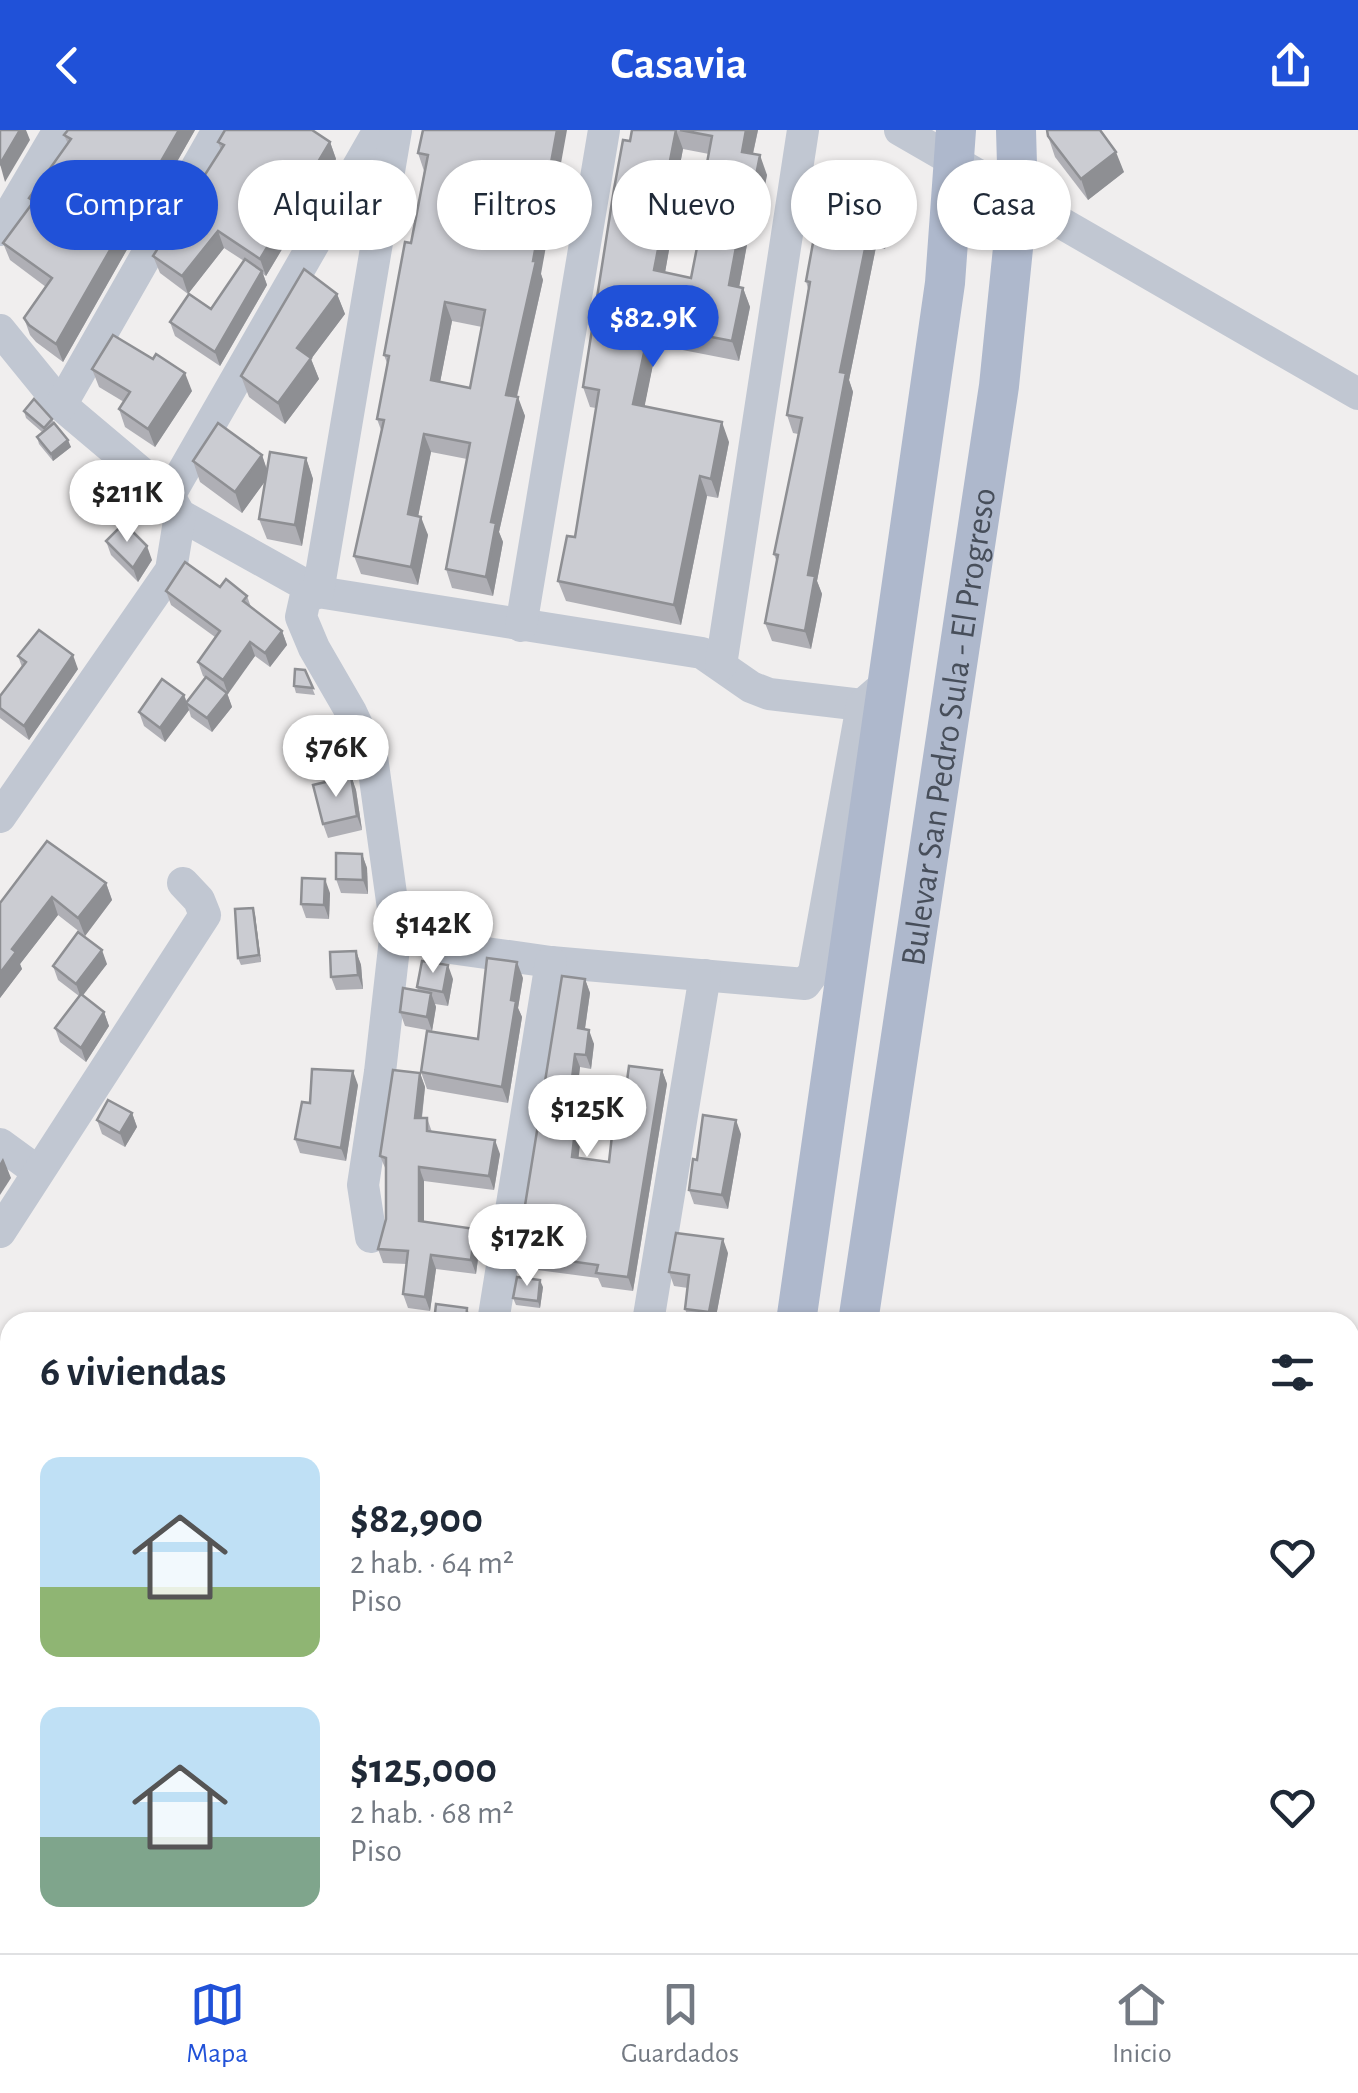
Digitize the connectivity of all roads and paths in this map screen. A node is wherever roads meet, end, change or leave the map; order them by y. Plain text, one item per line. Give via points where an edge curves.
1 (218, 130) edge
2 (378, 130) edge
3 (396, 130) edge
4 (604, 130) edge
5 (803, 130) edge
6 (900, 130) edge
7 (1016, 130) edge
8 (53, 132) edge
9 (956, 147) edge
10 (1017, 160) edge
11 (1071, 229) edge
12 (0, 230) edge
13 (1013, 250) edge
14 (0, 330) edge
15 (1358, 394) edge
16 (61, 405) junction
17 (175, 506) junction
18 (318, 592) junction
19 (521, 626) junction
20 (721, 665) junction
21 (875, 693) junction
22 (0, 817) edge
23 (182, 883) dead end
24 (396, 930) junction
25 (551, 962) junction
26 (705, 975) junction
27 (0, 1144) edge
28 (38, 1171) junction
29 (0, 1232) edge
30 (370, 1237) dead end
31 (495, 1312) edge
32 (650, 1312) edge
33 (797, 1312) edge
34 (860, 1312) edge

1 - 16 street
2 - 17 street
3 - 18 street
4 - 19 street
5 - 20 street
6 - 9 street
7 - 10 main road, Bulevar San Pedro Sula - El Progreso
8 - 12 street
9 - 21 main road, Bulevar San Pedro Sula - El Progreso via 945,282
11 - 15 street
13 - 34 main road, Bulevar San Pedro Sula - El Progreso via 1000,386
14 - 16 street
16 - 17 street
17 - 18 street
17 - 22 street via 172,570
18 - 19 street
18 - 24 street via 305,599 301,616 372,757
19 - 20 street via 702,654
20 - 21 street via 770,694
21 - 26 street via 814,972 805,984 789,985
21 - 33 main road, Bulevar San Pedro Sula - El Progreso
23 - 28 street via 205,915
24 - 25 street via 443,947
24 - 30 street via 363,1185
25 - 26 street
25 - 31 street
26 - 32 street
27 - 28 street
28 - 29 street

